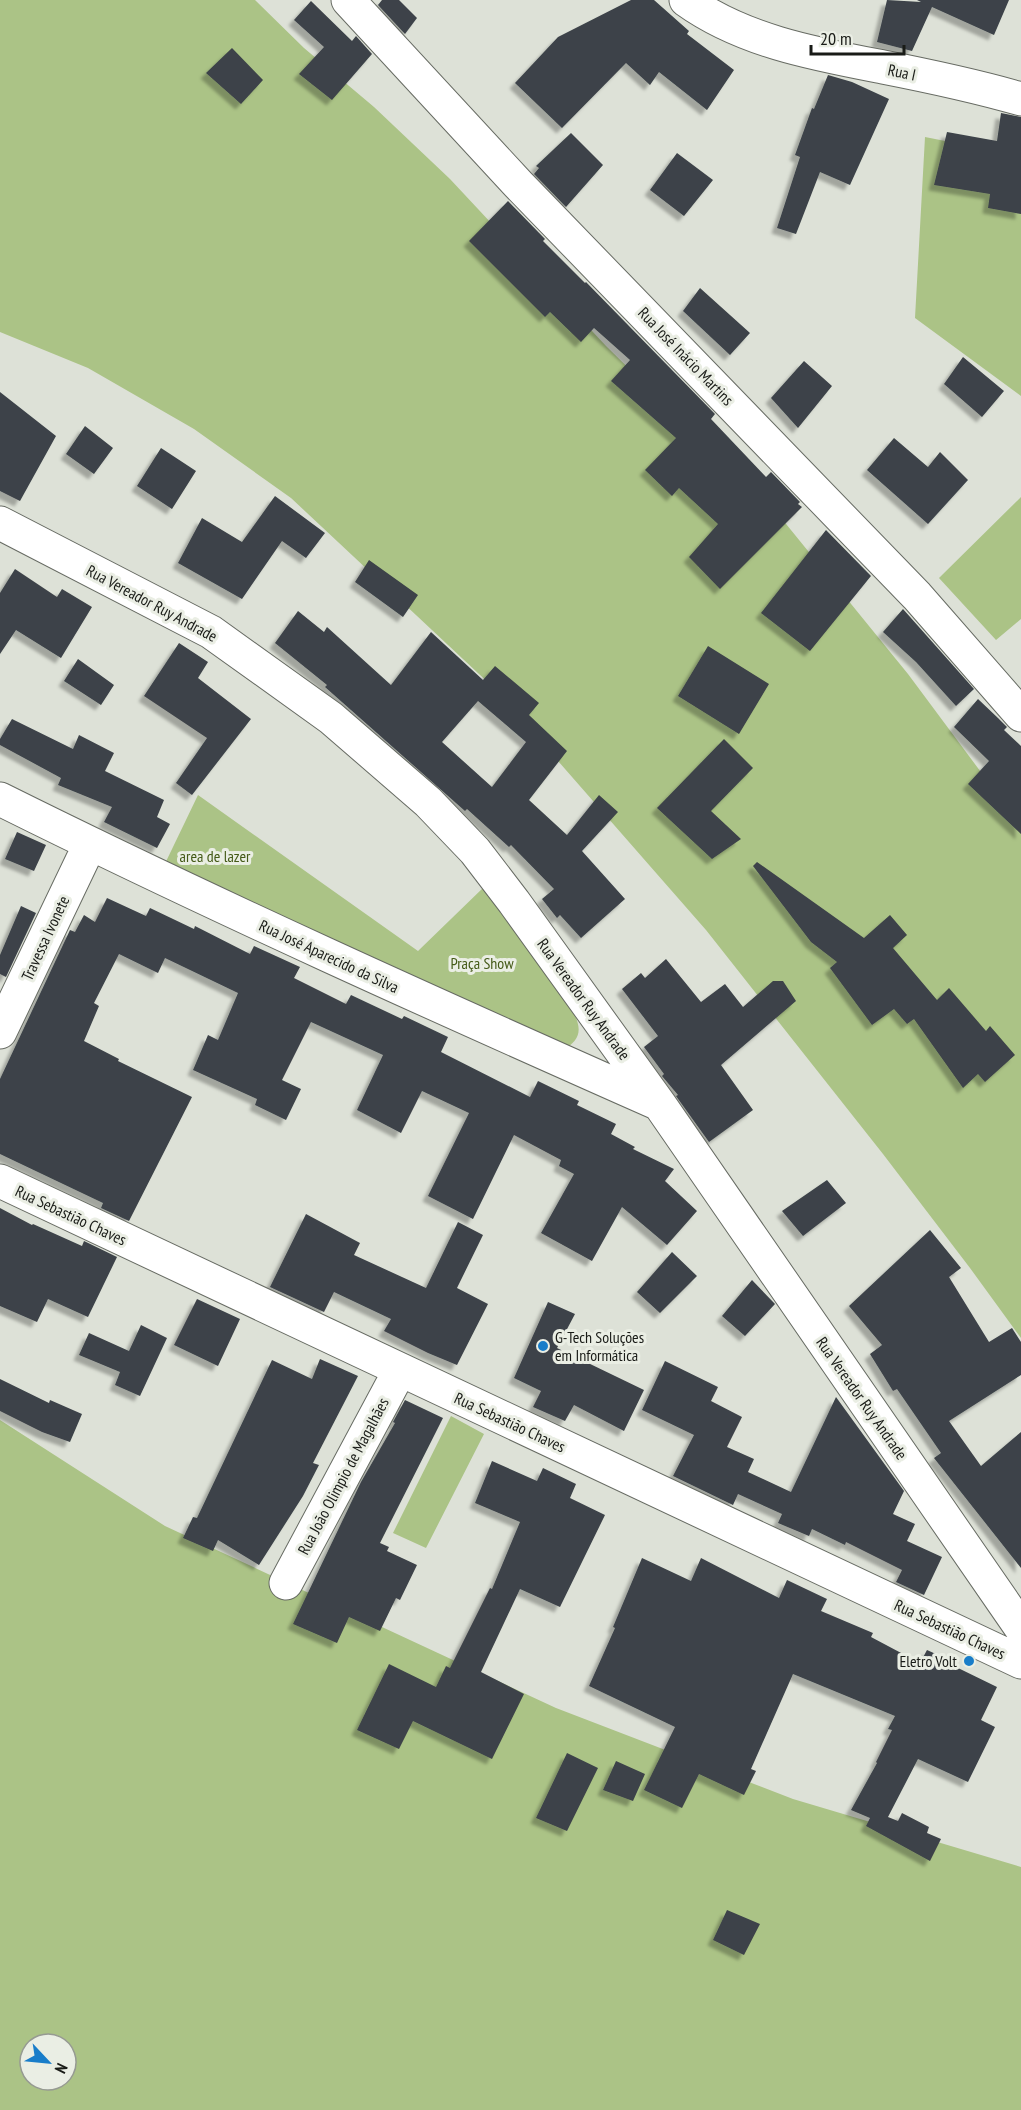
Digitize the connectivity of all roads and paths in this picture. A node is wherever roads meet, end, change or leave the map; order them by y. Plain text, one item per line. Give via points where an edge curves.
1 (348, 0) edge
2 (686, 0) edge
3 (1021, 99) edge
4 (0, 523) edge
5 (1021, 715) edge
6 (0, 799) edge
7 (90, 844) junction
8 (0, 1032) edge
9 (660, 1105) junction
10 (0, 1181) edge
11 (400, 1370) junction
12 (286, 1583) dead end
13 (1021, 1628) edge
14 (1021, 1662) edge

1 - 5 street, Rua José Inácio Martins via 519,184 917,596
2 - 3 street, Rua I via 734,26 810,54
4 - 9 street, Rua Vereador Ruy Andrade via 211,632 331,717 428,802 494,875
6 - 7 street, Rua José Aparecido da Silva
7 - 8 street, Travessa Ivonete
7 - 9 street, Rua José Aparecido da Silva
9 - 13 street, Rua Vereador Ruy Andrade
10 - 11 street, Rua Sebastião Chaves
11 - 12 street, Rua João Olimpio de Magalhães
11 - 14 street, Rua Sebastião Chaves

